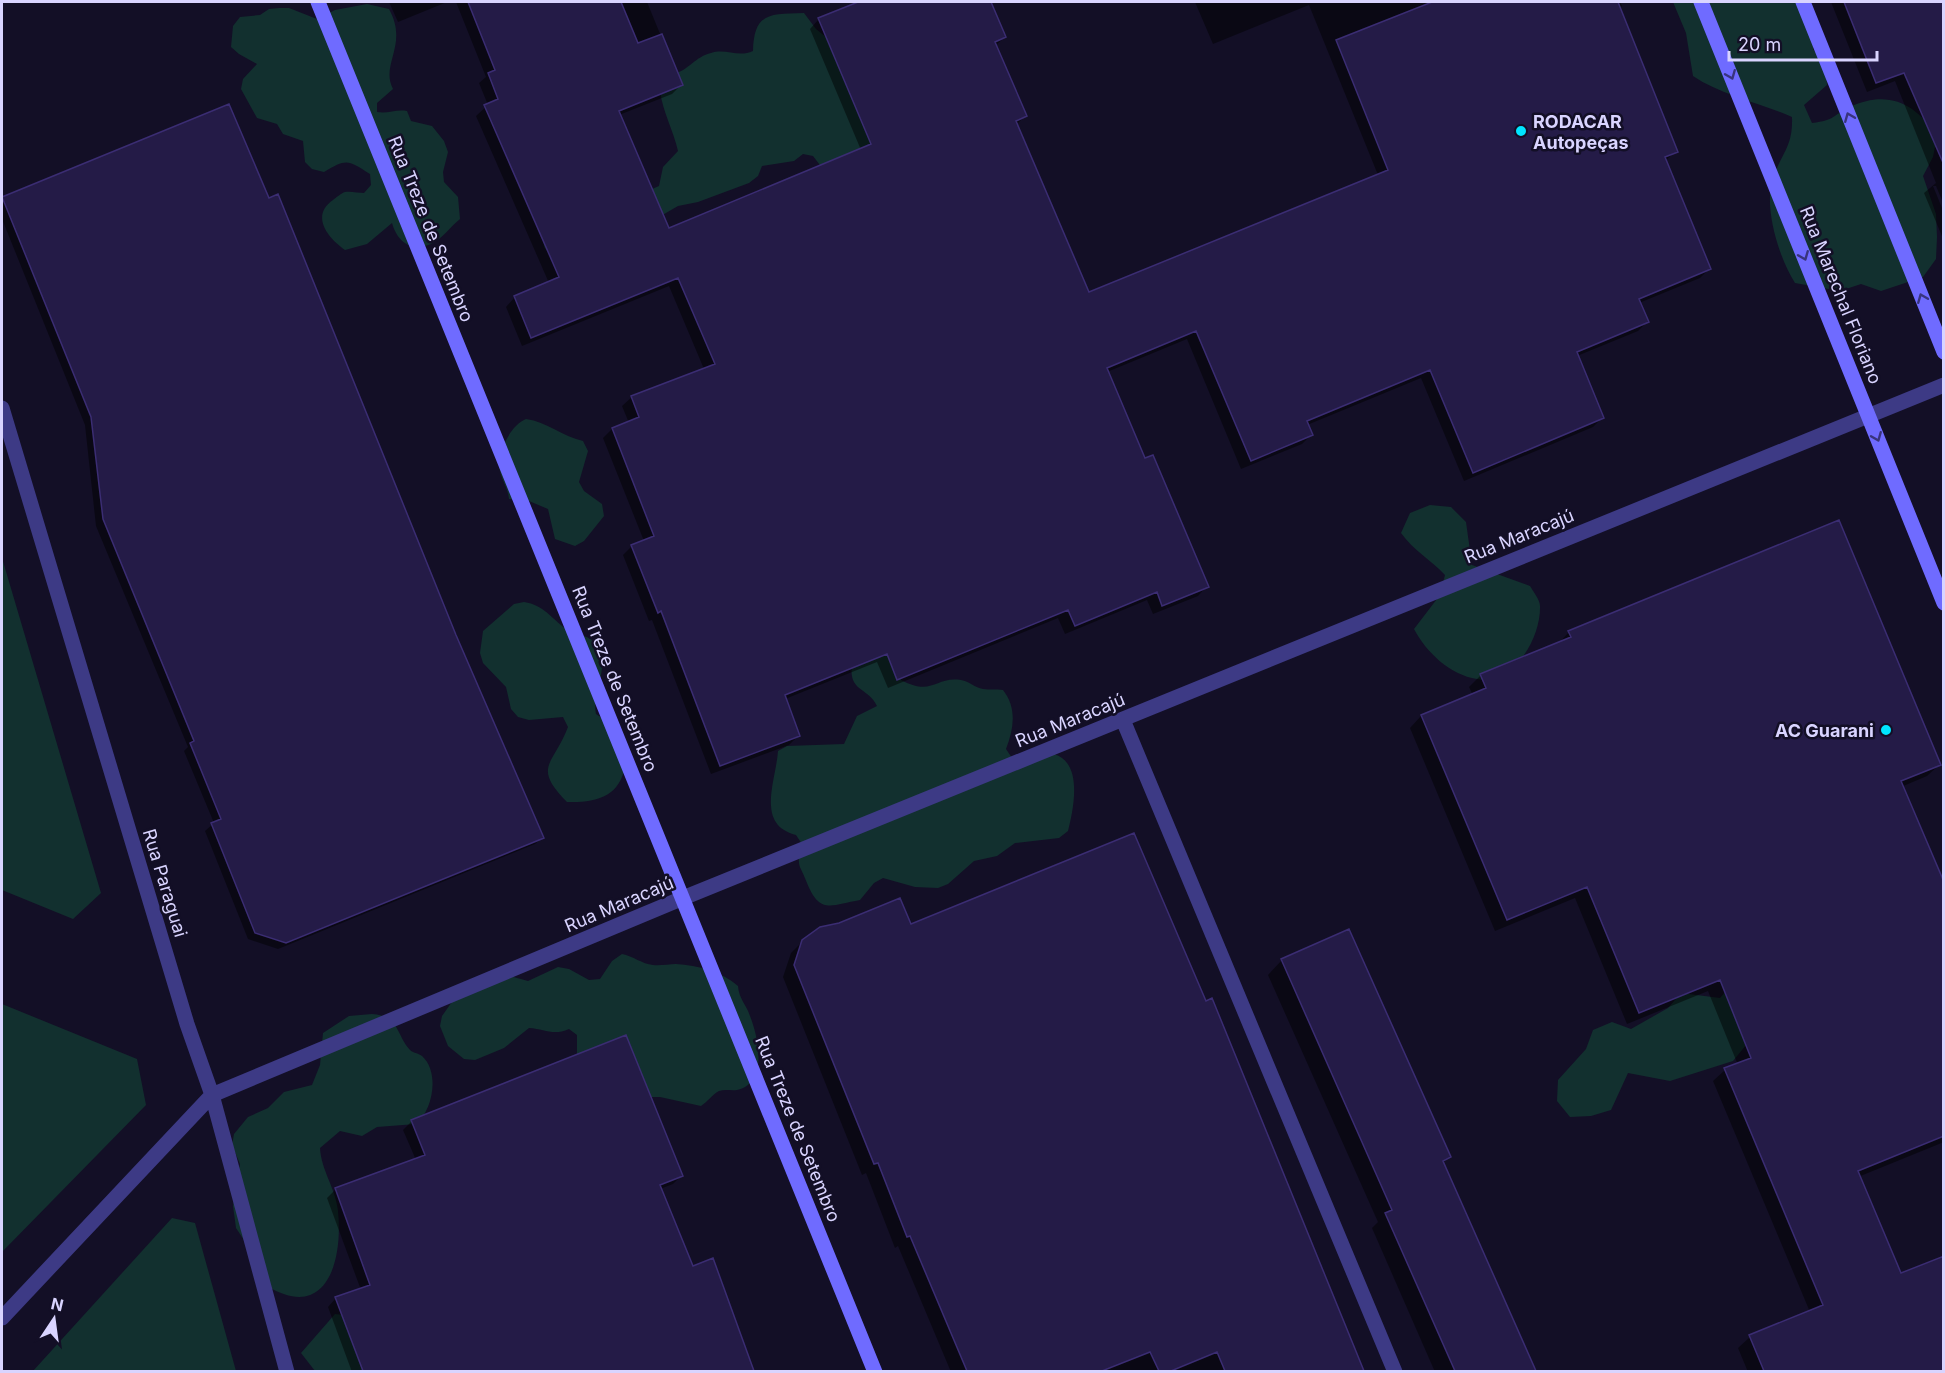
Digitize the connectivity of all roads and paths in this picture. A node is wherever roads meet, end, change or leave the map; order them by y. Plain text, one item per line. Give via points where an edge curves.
1 (318, 2) edge
2 (1701, 2) edge
3 (1803, 2) edge
4 (1944, 352) edge
5 (1944, 385) edge
6 (2, 408) edge
7 (1868, 414) junction
8 (1944, 603) edge
9 (1123, 720) junction
10 (683, 898) junction
11 (212, 1095) junction
12 (2, 1318) edge
13 (287, 1371) edge
14 (875, 1371) edge
15 (1395, 1371) edge

1 - 10 main road, Rua Treze de Setembro
2 -> 7 main road, Rua Marechal Floriano
4 -> 3 main road
5 - 7 street, Rua Maracajú
6 - 11 street, Rua Paraguai via 187,1024
7 -> 8 main road, Rua Marechal Floriano
7 - 9 street, Rua Maracajú
9 - 10 street, Rua Maracajú
9 - 15 street
10 - 11 street, Rua Maracajú
10 - 14 main road, Rua Treze de Setembro
11 - 12 street
11 - 13 street, Rua Paraguai

